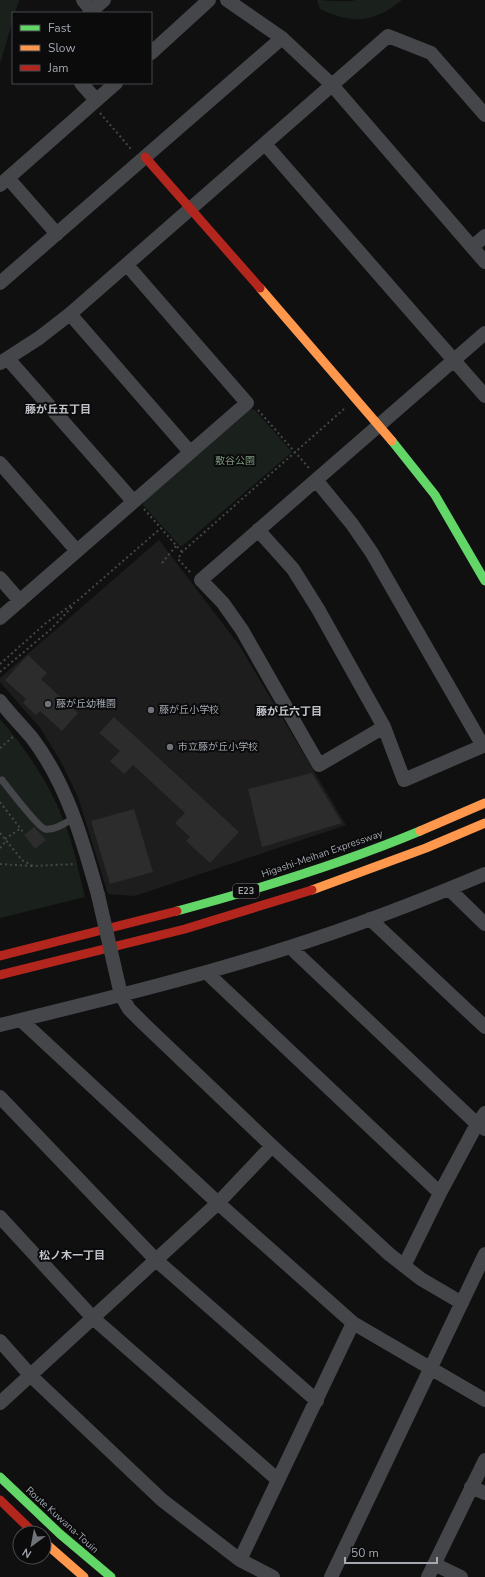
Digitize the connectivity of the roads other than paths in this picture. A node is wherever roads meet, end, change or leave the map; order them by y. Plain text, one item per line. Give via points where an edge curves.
1 (104, 0) edge
2 (209, 0) edge
3 (227, 0) edge
4 (88, 8) edge
5 (282, 38) junction
6 (152, 52) edge
7 (82, 84) edge
8 (115, 84) edge
9 (332, 85) junction
10 (93, 102) junction
11 (485, 115) edge
12 (265, 144) junction
13 (140, 155) junction
14 (4, 182) edge
15 (191, 208) junction
16 (57, 234) junction
17 (485, 236) edge
18 (472, 247) junction
19 (485, 262) edge
20 (127, 265) junction
21 (0, 283) edge
22 (70, 314) junction
23 (485, 333) edge
24 (455, 359) junction
25 (4, 361) edge
26 (485, 396) edge
27 (379, 425) junction
28 (190, 452) junction
29 (0, 463) edge
30 (317, 480) junction
31 (135, 500) junction
32 (258, 530) junction
33 (77, 551) junction
34 (0, 578) edge
35 (485, 581) edge
36 (20, 601) junction
37 (0, 618) edge
38 (0, 701) edge
39 (384, 727) junction
40 (484, 746) edge
41 (2, 780) dead end
42 (485, 803) edge
43 (74, 818) junction
44 (485, 823) edge
45 (485, 874) edge
46 (449, 889) junction
47 (370, 919) junction
48 (485, 924) edge
49 (290, 947) junction
50 (0, 956) edge
51 (206, 972) junction
52 (0, 975) edge
53 (122, 995) junction
54 (21, 1020) junction
55 (0, 1025) edge
56 (485, 1027) edge
57 (0, 1097) edge
58 (482, 1122) edge
59 (272, 1146) junction
60 (440, 1193) junction
61 (218, 1203) junction
62 (0, 1217) edge
63 (485, 1254) edge
64 (156, 1260) junction
65 (404, 1266) junction
66 (462, 1303) junction
67 (93, 1318) junction
68 (353, 1323) junction
69 (0, 1341) edge
70 (431, 1368) junction
71 (31, 1376) junction
72 (485, 1400) edge
73 (317, 1401) junction
74 (0, 1403) edge
75 (485, 1460) edge
76 (0, 1477) edge
77 (278, 1480) junction
78 (471, 1487) junction
79 (485, 1493) edge
80 (0, 1500) edge
81 (26, 1525) edge
82 (52, 1549) edge
83 (240, 1560) junction
84 (434, 1564) junction
85 (84, 1577) edge
86 (111, 1577) edge
87 (273, 1577) edge
88 (331, 1577) edge
89 (428, 1577) edge
90 (461, 1577) edge

1 - 4 street
2 - 6 street
3 - 5 street
5 - 9 street
5 - 13 street
7 - 10 street
8 - 10 street
9 - 11 street via 388,36 431,53
9 - 12 street
9 - 18 street
10 - 14 street
12 - 15 street
12 - 24 street
13 - 15 main road
13 - 16 street
14 - 16 street
15 - 20 street
15 - 27 main road
16 - 21 street
17 - 18 street
18 - 19 street
20 - 22 street
20 - 28 street via 247,403
22 - 25 street via 40,338
22 - 28 street
23 - 24 street
24 - 26 street
24 - 27 street
25 - 31 street
27 - 30 street
27 - 35 main road via 435,495
28 - 31 street
29 - 33 street
30 - 32 street
30 - 40 street via 372,554
31 - 33 street
32 - 39 street via 293,570 314,602
32 - 39 street via 201,580 223,603 242,630 319,765
33 - 36 street
34 - 36 street
36 - 37 street
38 - 43 street via 32,738 57,779
39 - 40 street via 404,780
41 - 43 lane via 45,829 51,829
42 - 50 main road, Higashi-Meihan Expressway / E23 via 435,825 292,877 88,936
43 - 53 street, bridge via 98,895
44 - 52 main road, E23 via 367,872 298,896 94,953
45 - 46 street
46 - 47 street
46 - 48 street
47 - 49 street
47 - 56 street
49 - 51 street
49 - 58 street
51 - 53 street
51 - 60 street
53 - 54 street
53 - 59 street via 129,1008 144,1024
54 - 55 street
54 - 61 street
57 - 64 street
58 - 60 street
59 - 61 street
59 - 65 street
60 - 65 street
61 - 64 street
61 - 68 street
62 - 67 street
63 - 66 street
64 - 67 street
64 - 73 street
65 - 66 street via 434,1288
66 - 70 street
67 - 71 street
67 - 77 street
68 - 70 street
68 - 73 street
69 - 71 street
70 - 72 street
70 - 88 street
71 - 74 street
71 - 83 street via 162,1500
73 - 77 street
75 - 78 street
76 - 86 main road, Route Kuwana-Touin via 60,1534
77 - 83 street
78 - 79 street
78 - 84 street
80 - 81 main road
82 - 85 main road
83 - 87 street
84 - 89 street
84 - 90 street

